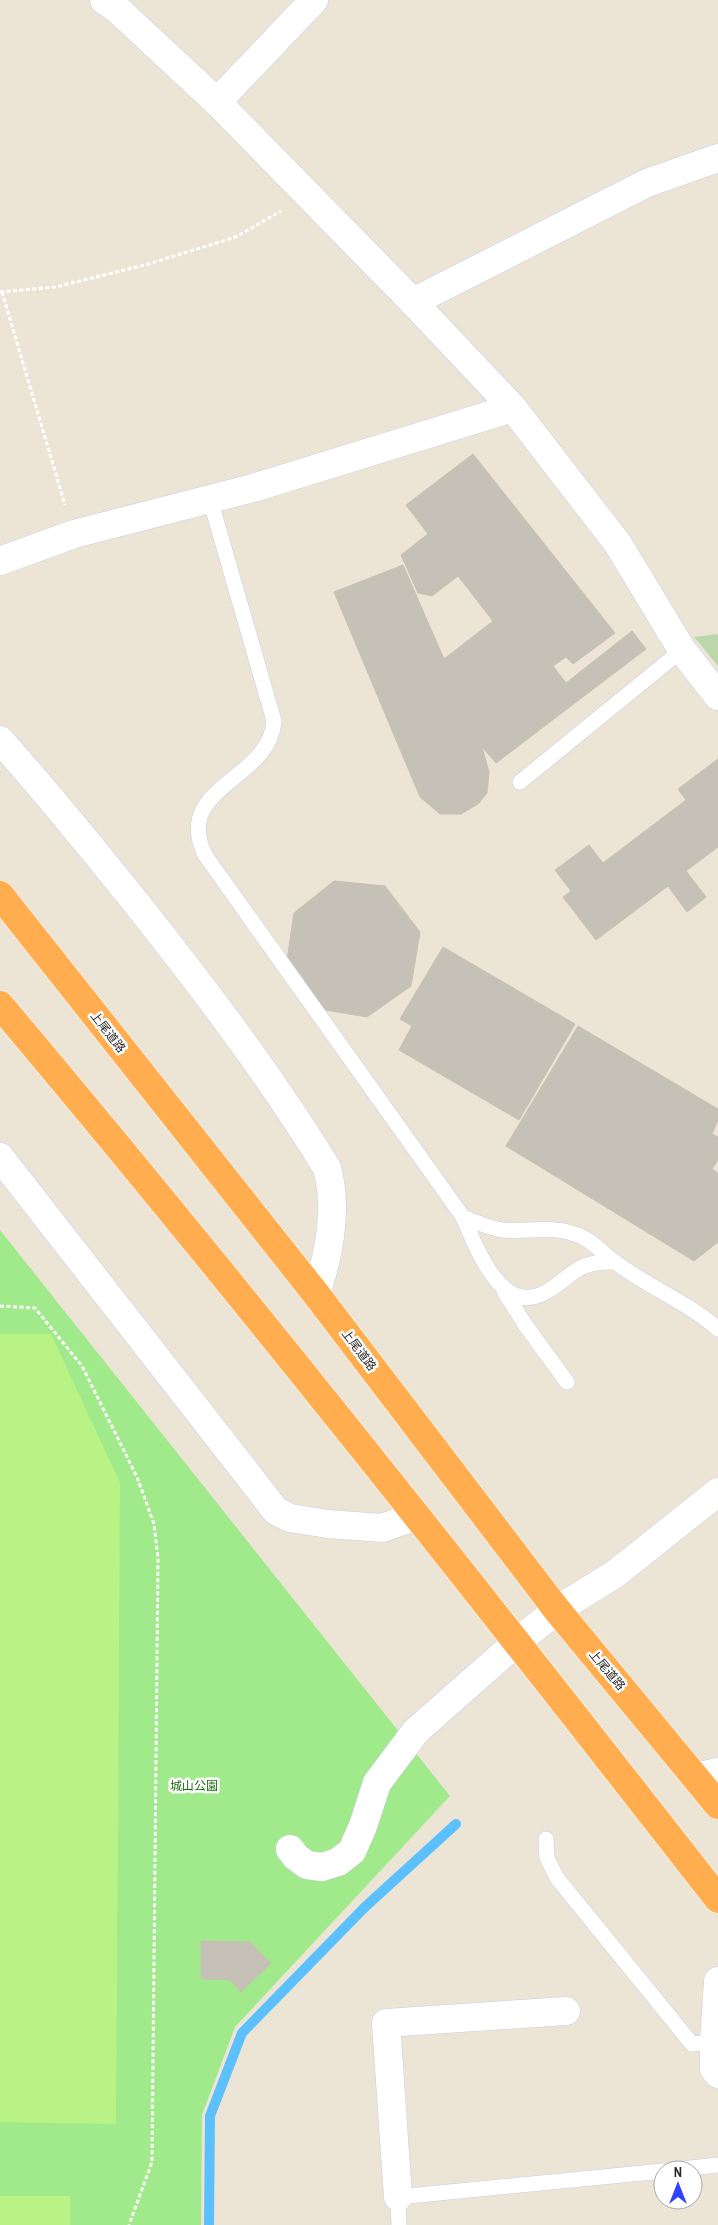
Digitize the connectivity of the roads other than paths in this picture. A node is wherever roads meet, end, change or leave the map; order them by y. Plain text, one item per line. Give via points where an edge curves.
1 (104, 0) edge
2 (314, 0) edge
3 (217, 102) junction
4 (718, 158) edge
5 (413, 302) junction
6 (513, 408) junction
7 (210, 499) junction
8 (0, 560) edge
9 (682, 650) junction
10 (718, 696) edge
11 (0, 740) edge
12 (520, 782) dead end
13 (0, 895) edge
14 (0, 1005) edge
15 (0, 1157) edge
16 (463, 1217) junction
17 (615, 1262) junction
18 (503, 1289) junction
19 (316, 1294) junction
20 (718, 1329) edge
21 (567, 1382) dead end
22 (718, 1492) edge
23 (417, 1516) junction
24 (556, 1610) junction
25 (517, 1642) junction
26 (706, 1775) edge
27 (718, 1805) edge
28 (546, 1839) dead end
29 (290, 1849) dead end
30 (718, 1899) edge
31 (718, 1981) edge
32 (566, 2012) dead end
33 (714, 2042) junction
34 (718, 2074) edge
35 (718, 2166) edge
36 (703, 2167) edge
37 (653, 2172) edge
38 (398, 2197) junction
39 (399, 2225) edge

1 - 3 street
2 - 3 street
3 - 5 street
4 - 5 street via 647,183
5 - 6 street
6 - 7 street
6 - 9 street via 618,544
7 - 8 street via 74,534
7 - 16 lane via 274,721 273,733 261,755 212,795 206,804 198,823 200,845 218,876
9 - 10 street
9 - 12 lane
11 - 19 street via 76,827 183,962 261,1069 327,1168 333,1188 328,1252
13 - 19 highway, 上尾道路
14 - 23 highway via 131,1160
15 - 23 street via 276,1511 290,1518 382,1528
16 - 17 lane via 504,1230 550,1229 578,1235 592,1241
16 - 18 lane via 476,1248
17 - 18 lane via 588,1263 534,1297 522,1298
17 - 20 lane
18 - 21 lane
19 - 24 highway, 上尾道路
22 - 24 street via 616,1574
23 - 25 highway
24 - 25 street
24 - 26 highway, 上尾道路
25 - 29 street via 416,1731 377,1783 352,1851 338,1862 322,1867 306,1865
25 - 30 highway
26 - 27 highway, 上尾道路
28 - 33 lane via 547,1858 557,1878 692,2044
31 - 33 street
32 - 38 street via 386,2023
33 - 34 street via 714,2069
35 - 36 lane
37 - 38 lane
38 - 39 lane

